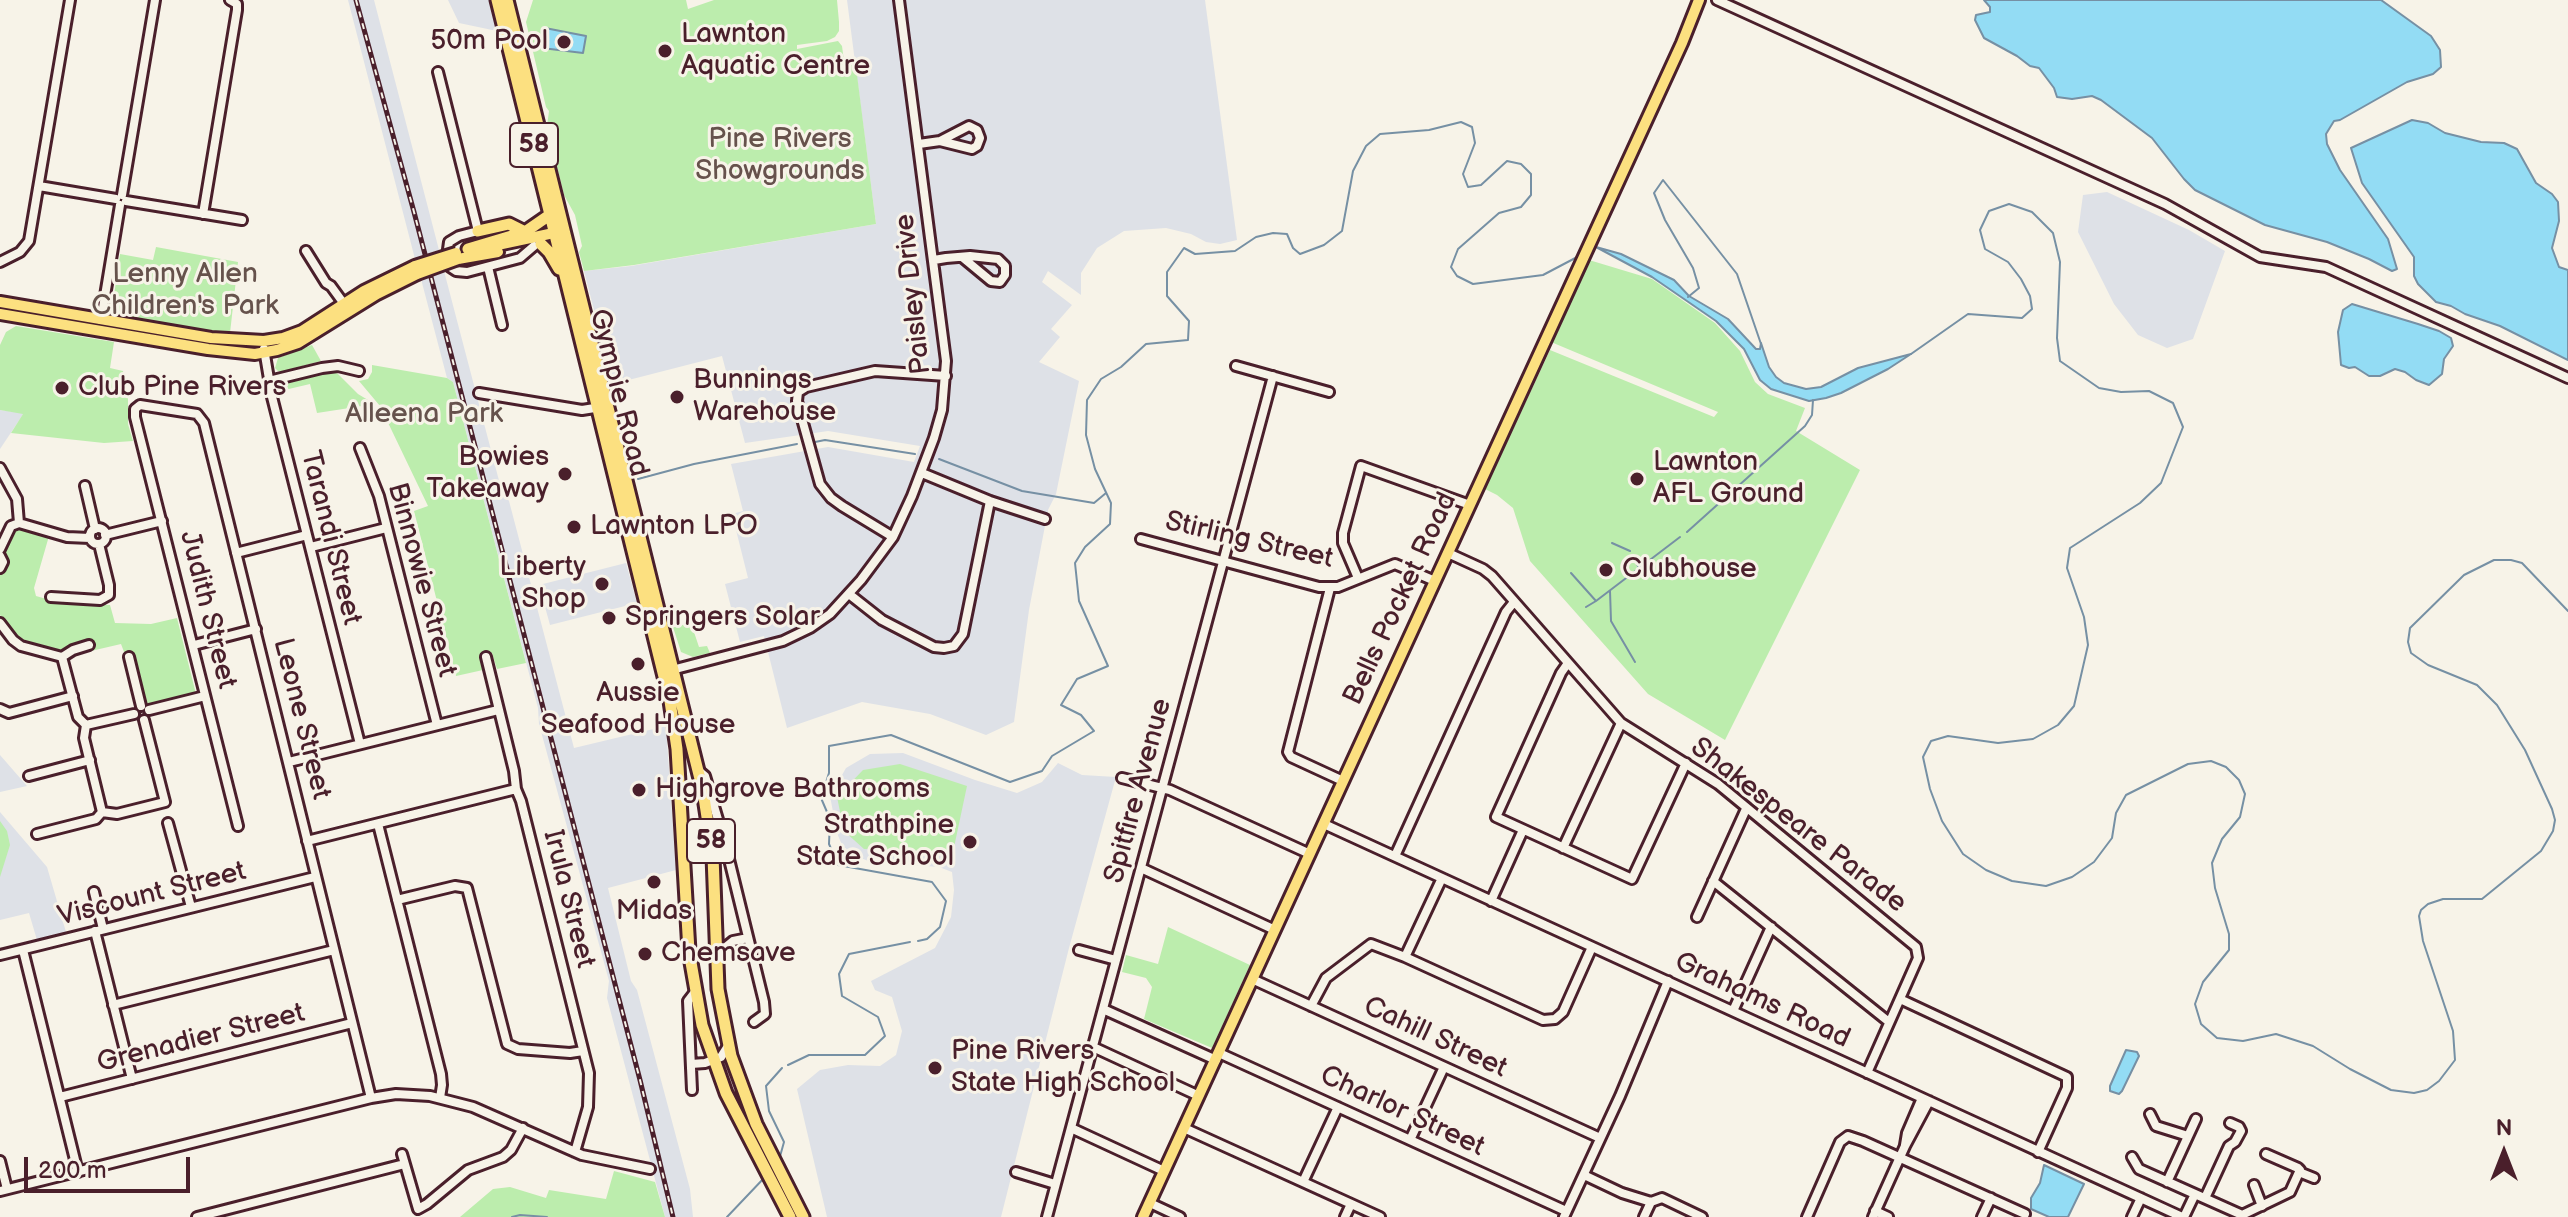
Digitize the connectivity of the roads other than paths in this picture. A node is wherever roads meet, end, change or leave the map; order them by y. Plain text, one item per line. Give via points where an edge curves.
1 (70, 0) edge
2 (155, 0) edge
3 (230, 0) edge
4 (497, 0) edge
5 (507, 0) edge
6 (899, 0) edge
7 (1699, 0) edge
8 (1717, 0) edge
9 (438, 72) dead end
10 (940, 141) dead end
11 (919, 144) junction
12 (39, 186) junction
13 (121, 200) junction
14 (203, 214) junction
15 (551, 214) junction
16 (242, 220) dead end
17 (478, 231) junction
18 (525, 232) junction
19 (561, 235) junction
20 (538, 245) junction
21 (306, 251) dead end
22 (461, 254) junction
23 (962, 257) junction
24 (934, 260) junction
25 (0, 262) edge
26 (488, 267) junction
27 (567, 283) junction
28 (0, 302) edge
29 (344, 310) junction
30 (0, 314) edge
31 (21, 318) junction
32 (101, 320) junction
33 (0, 324) edge
34 (502, 325) dead end
35 (264, 341) junction
36 (264, 353) junction
37 (1236, 366) dead end
38 (359, 371) dead end
39 (946, 376) junction
40 (1273, 376) junction
41 (2568, 378) edge
42 (269, 381) junction
43 (1329, 392) dead end
44 (479, 393) dead end
45 (136, 406) joint
46 (602, 406) junction
47 (360, 448) dead end
48 (0, 468) edge
49 (922, 473) junction
50 (85, 486) dead end
51 (990, 501) junction
52 (1470, 505) junction
53 (1045, 519) dead end
54 (162, 521) junction
55 (19, 523) junction
56 (386, 528) junction
57 (95, 529) junction
58 (105, 535) junction
59 (307, 535) junction
60 (893, 537) junction
61 (90, 538) junction
62 (1141, 539) dead end
63 (99, 544) junction
64 (311, 547) junction
65 (0, 549) edge
66 (236, 553) junction
67 (1448, 553) junction
68 (0, 556) edge
69 (1223, 561) junction
70 (0, 568) edge
71 (1358, 578) junction
72 (1435, 581) junction
73 (1330, 588) junction
74 (849, 594) junction
75 (51, 597) dead end
76 (1514, 602) junction
77 (0, 623) edge
78 (256, 629) junction
79 (89, 645) dead end
80 (194, 645) junction
81 (62, 657) junction
82 (129, 657) dead end
83 (486, 657) dead end
84 (1568, 663) junction
85 (668, 671) junction
86 (73, 696) junction
87 (205, 696) junction
88 (145, 708) junction
89 (0, 709) edge
90 (498, 710) junction
91 (134, 714) junction
92 (144, 720) junction
93 (1621, 723) junction
94 (86, 725) junction
95 (437, 725) junction
96 (360, 744) junction
97 (90, 760) junction
98 (289, 762) junction
99 (1686, 763) junction
100 (29, 776) dead end
101 (702, 777) junction
102 (1122, 778) dead end
103 (1343, 781) junction
104 (679, 785) junction
105 (1162, 788) junction
106 (516, 789) junction
107 (1746, 809) junction
108 (102, 812) junction
109 (168, 823) dead end
110 (378, 824) junction
111 (1324, 824) junction
112 (238, 826) dead end
113 (1523, 830) junction
114 (37, 834) dead end
115 (307, 841) junction
116 (1563, 848) junction
117 (1310, 854) junction
118 (1395, 856) junction
119 (1141, 868) junction
120 (315, 877) junction
121 (1442, 878) junction
122 (1713, 881) junction
123 (94, 892) dead end
124 (397, 900) junction
125 (1491, 901) junction
126 (191, 907) junction
127 (1697, 917) dead end
128 (1771, 927) junction
129 (99, 930) junction
130 (1275, 930) junction
131 (716, 932) junction
132 (748, 938) junction
133 (733, 941) junction
134 (1592, 947) junction
135 (23, 950) junction
136 (334, 950) junction
137 (1079, 950) dead end
138 (717, 954) junction
139 (0, 955) edge
140 (1405, 957) junction
141 (1116, 960) junction
142 (1252, 979) junction
143 (1668, 981) junction
144 (695, 992) junction
145 (1900, 999) junction
146 (113, 1005) junction
147 (1311, 1006) junction
148 (1103, 1009) junction
149 (1733, 1011) junction
150 (754, 1022) dead end
151 (1889, 1022) junction
152 (352, 1023) junction
153 (728, 1046) junction
154 (1093, 1047) junction
155 (583, 1051) junction
156 (1217, 1056) junction
157 (713, 1061) junction
158 (691, 1064) junction
159 (1444, 1067) junction
160 (1867, 1073) junction
161 (132, 1079) junction
162 (692, 1090) dead end
163 (1199, 1096) junction
164 (60, 1097) junction
165 (371, 1098) junction
166 (440, 1098) junction
167 (1926, 1100) junction
168 (1338, 1107) junction
169 (2150, 1114) dead end
170 (2196, 1119) dead end
171 (2230, 1123) dead end
172 (523, 1128) junction
173 (1071, 1128) junction
174 (1184, 1128) junction
175 (2188, 1136) junction
176 (1600, 1138) junction
177 (1410, 1140) junction
178 (575, 1152) junction
179 (2038, 1152) junction
180 (402, 1154) dead end
181 (2266, 1154) dead end
182 (2132, 1157) dead end
183 (1900, 1158) junction
184 (0, 1161) edge
185 (404, 1164) junction
186 (650, 1169) dead end
187 (1164, 1171) junction
188 (78, 1172) junction
189 (1016, 1172) dead end
190 (2299, 1172) junction
191 (1584, 1175) junction
192 (2314, 1178) dead end
193 (1303, 1182) junction
194 (2167, 1182) junction
195 (1055, 1184) junction
196 (2254, 1185) dead end
197 (4, 1190) edge
198 (791, 1191) junction
199 (2195, 1194) junction
200 (1991, 1198) junction
201 (2141, 1198) junction
202 (2205, 1198) junction
203 (781, 1200) junction
204 (1651, 1202) junction
205 (1150, 1203) junction
206 (1351, 1204) junction
207 (2262, 1206) junction
208 (1565, 1214) edge
209 (1874, 1214) edge
210 (2025, 1214) dead end
211 (197, 1217) edge
212 (790, 1217) edge
213 (803, 1217) edge
214 (1047, 1217) edge
215 (1143, 1217) edge
216 (1180, 1217) edge
217 (1345, 1217) edge
218 (1380, 1217) edge
219 (1644, 1217) edge
220 (1702, 1217) edge
221 (1807, 1217) edge
222 (1888, 1217) edge
223 (1982, 1217) edge
224 (2132, 1217) edge
225 (2183, 1217) edge

1 - 12 street
2 - 13 street
3 - 14 street via 237,10
4 - 15 highway, Gympie Road / 58
5 - 19 highway, Gympie Road / 58
6 - 11 street, Paisley Drive
7 - 52 main road, Bells Pocket Road
8 - 41 street via 2165,204 2260,257 2326,267
9 - 17 street
10 - 11 street
11 - 24 street, Paisley Drive
12 - 13 street
12 - 25 street via 29,241 24,250
13 - 14 street
13 - 32 street
14 - 16 street
15 - 18 highway
15 - 19 highway, Gympie Road / 58
17 - 18 highway via 509,224
17 - 26 street via 449,242 447,257 450,267 463,272
18 - 22 highway
19 - 20 main road
19 - 22 main road
19 - 27 highway, Gympie Road / 58
19 - 46 highway, Gympie Road / 58
20 - 22 main road
20 - 26 street via 520,258
20 - 27 highway via 549,252
21 - 29 street
22 - 29 main road, bridge via 416,270
23 - 23 street via 998,259 1005,275 1000,282 991,281
23 - 24 street
24 - 39 street, Paisley Drive
26 - 34 street
27 - 46 highway, Gympie Road / 58
28 - 32 main road
29 - 35 main road via 293,335
29 - 36 main road via 298,343
30 - 31 main road
31 - 33 main road
31 - 36 main road via 227,352
32 - 35 main road
35 - 36 street, Tarandi Street
36 - 42 street, Tarandi Street
37 - 40 street
38 - 42 street via 338,366
39 - 49 street, Paisley Drive via 939,425
39 - 60 street via 875,371 798,392 820,484 842,506
40 - 43 street
40 - 69 street, Spitfire Avenue
42 - 59 street, Tarandi Street
44 - 46 street via 582,410
45 - 54 street, Judith Street
45 - 66 street, Leone Street via 202,419
46 - 85 highway, Gympie Road / 58
47 - 56 street, Binnowie Street
48 - 55 street via 17,499
49 - 51 street
49 - 60 street, Paisley Drive
50 - 57 street
51 - 53 street
51 - 74 street via 963,634 954,646 934,647 882,620
52 - 67 main road, Bells Pocket Road
52 - 71 street via 1361,466 1343,533
54 - 58 street
54 - 80 street, Judith Street
55 - 61 street
55 - 65 street via 11,526
56 - 64 street
56 - 95 street, Binnowie Street
57 - 58 street
57 - 61 street
58 - 63 street
59 - 64 street, Tarandi Street
59 - 66 street
60 - 74 street, Paisley Drive
61 - 63 street
62 - 69 street, Stirling Street
63 - 75 street via 109,595 100,600
64 - 96 street, Tarandi Street
66 - 78 street, Leone Street
67 - 72 main road, Bells Pocket Road
67 - 76 street, Shakespeare Parade via 1483,569
68 - 70 street
69 - 73 street, Stirling Street
69 - 105 street, Spitfire Avenue
71 - 72 street, Stirling Street via 1395,564
71 - 73 street, Stirling Street
72 - 103 main road, Bells Pocket Road
73 - 103 street via 1288,752
74 - 85 street, Paisley Drive via 822,621 792,637
76 - 84 street, Shakespeare Parade
76 - 118 street
77 - 81 street via 21,646
78 - 80 street
78 - 98 street, Leone Street
79 - 81 street
80 - 87 street, Judith Street
81 - 86 street
82 - 88 street
83 - 90 street, Irula Street
84 - 93 street, Shakespeare Parade
84 - 113 street via 1496,817
85 - 101 highway, Gympie Road / 58
85 - 104 highway, Gympie Road / 58
86 - 89 street via 15,712
86 - 94 street via 78,717
87 - 88 street
87 - 112 street, Judith Street
88 - 91 street
88 - 92 street via 149,717
90 - 95 street
90 - 106 street, Irula Street
91 - 92 street
91 - 94 street
92 - 108 street via 165,802 117,814
93 - 99 street, Shakespeare Parade
93 - 116 street
94 - 97 street
95 - 96 street
96 - 98 street
97 - 100 street
97 - 108 street
98 - 115 street, Leone Street
99 - 107 street, Shakespeare Parade
99 - 116 street via 1632,879
101 - 104 highway
101 - 131 highway, Gympie Road / 58
101 - 132 street, Gympie Road
102 - 105 street
103 - 111 main road, Bells Pocket Road
104 - 144 highway, Gympie Road / 58
105 - 117 street
105 - 119 street, Spitfire Avenue
106 - 110 street
106 - 155 street, Irula Street
107 - 122 street
107 - 145 street, Shakespeare Parade via 1916,947 1918,958
108 - 114 street via 96,819
109 - 126 street
110 - 115 street
110 - 124 street
111 - 117 main road, Bells Pocket Road
111 - 118 street, Grahams Road
113 - 116 street
113 - 125 street
115 - 120 street, Leone Street
117 - 130 main road, Bells Pocket Road
118 - 121 street, Grahams Road
119 - 130 street
119 - 141 street, Spitfire Avenue
120 - 126 street, Viscount Street
120 - 136 street, Leone Street
121 - 125 street, Grahams Road
121 - 140 street
122 - 127 street
122 - 128 street
123 - 129 street
124 - 155 street via 465,884 507,1044
124 - 166 street via 442,1080
125 - 134 street, Grahams Road
126 - 129 street, Viscount Street
128 - 149 street
128 - 151 street
129 - 135 street, Viscount Street
129 - 146 street
130 - 142 main road, Bells Pocket Road
131 - 133 street
131 - 138 highway, Gympie Road / 58
132 - 133 street
132 - 150 street, Gympie Road via 765,1010
133 - 138 street
134 - 140 street via 1563,1012 1549,1020
134 - 143 street, Grahams Road
135 - 139 street, Viscount Street
135 - 164 street
136 - 146 street
136 - 152 street, Leone Street
137 - 141 street
138 - 153 highway, Gympie Road / 58
140 - 147 street via 1376,944 1366,946 1326,978
141 - 148 street, Spitfire Avenue
142 - 147 street, Cahill Street
142 - 156 main road, Bells Pocket Road
143 - 149 street, Grahams Road
143 - 176 street
144 - 157 highway, Gympie Road / 58
144 - 158 street, Gympie Road via 688,1001
145 - 151 street, Shakespeare Parade
145 - 179 street via 2064,1074 2069,1082
146 - 161 street
147 - 159 street, Cahill Street
148 - 154 street, Spitfire Avenue
148 - 156 street, Charlor Street
149 - 160 street, Grahams Road
151 - 160 street, Shakespeare Parade
152 - 161 street, Grenadier Street
152 - 165 street, Leone Street
153 - 157 street
153 - 198 highway, Gympie Road / 58 via 745,1100
154 - 163 street
154 - 173 street, Spitfire Avenue
155 - 178 street, Irula Street via 590,1096
156 - 163 main road, Bells Pocket Road
156 - 168 street, Charlor Street
157 - 158 street
157 - 203 highway, Gympie Road / 58
158 - 162 street, Gympie Road
159 - 176 street, Cahill Street
159 - 177 street
160 - 167 street, Grahams Road
161 - 164 street, Grenadier Street
163 - 174 main road, Bells Pocket Road
164 - 188 street
165 - 166 street
165 - 188 street
166 - 172 street
167 - 179 street, Grahams Road
167 - 183 street
168 - 177 street, Charlor Street
168 - 193 street
169 - 175 street via 2156,1126
170 - 175 street
171 - 202 street via 2245,1133 2229,1146
172 - 178 street
172 - 185 street via 503,1157 468,1170 418,1209
173 - 187 street
173 - 195 street, Spitfire Avenue
174 - 187 main road, Bells Pocket Road
174 - 193 street
175 - 194 street
176 - 191 street
177 - 208 street, Charlor Street
178 - 186 street
179 - 201 street, Grahams Road
180 - 185 street
181 - 190 street
182 - 194 street via 2139,1169
183 - 200 street
183 - 209 street
183 - 221 street via 1852,1136 1843,1138
184 - 197 street
185 - 211 street
187 - 205 main road, Bells Pocket Road
188 - 197 street
189 - 195 street
190 - 192 street
190 - 207 street via 2290,1192
191 - 204 street
191 - 208 street
193 - 206 street
194 - 199 street
195 - 214 street, Spitfire Avenue
196 - 207 street
198 - 203 street
198 - 213 highway, Gympie Road / 58
199 - 202 street
199 - 225 street
200 - 210 street
200 - 223 street
201 - 224 street
201 - 225 street, Grahams Road
202 - 207 street via 2242,1215
203 - 212 highway, Gympie Road / 58
204 - 219 street
204 - 220 street via 1662,1198
205 - 215 main road, Bells Pocket Road
205 - 216 street
206 - 217 street
206 - 218 street
209 - 222 street

